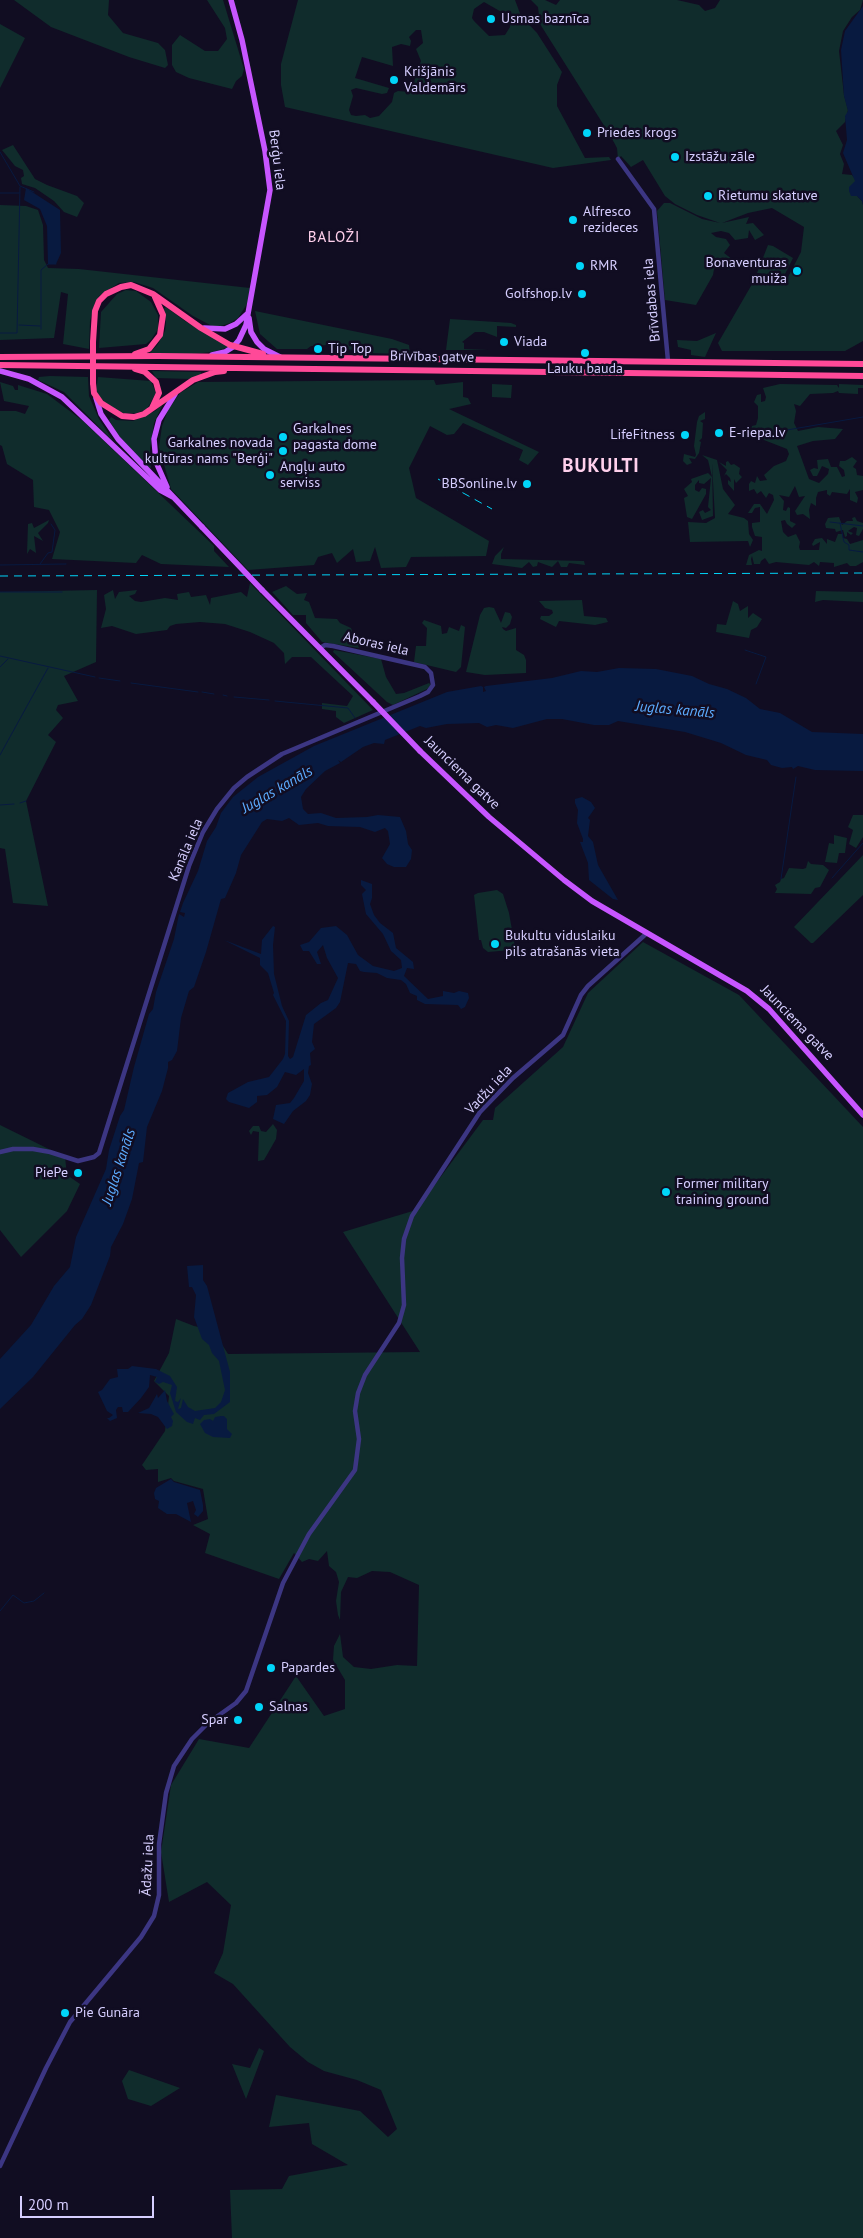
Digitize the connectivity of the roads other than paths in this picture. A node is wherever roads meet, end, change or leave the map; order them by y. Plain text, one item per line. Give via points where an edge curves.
1 (230, 0) edge
2 (618, 159) dead end
3 (153, 294) junction
4 (249, 312) junction
5 (201, 328) junction
6 (233, 347) junction
7 (275, 355) junction
8 (102, 356) junction
9 (0, 357) edge
10 (200, 357) junction
11 (282, 358) junction
12 (668, 361) junction
13 (863, 364) edge
14 (0, 365) edge
15 (126, 367) junction
16 (254, 368) junction
17 (0, 371) edge
18 (863, 376) edge
19 (176, 392) junction
20 (94, 393) junction
21 (150, 410) junction
22 (173, 497) junction
23 (320, 648) junction
24 (428, 669) joint
25 (648, 933) junction
26 (863, 1115) edge
27 (0, 1152) edge
28 (399, 1323) joint
29 (0, 2166) edge

1 - 4 main road, Berģu iela via 242,40 269,179 269,201
2 - 12 street, Brīvdabas iela via 654,210
3 - 5 highway
3 - 8 highway via 163,315 163,325 155,343 141,353
3 - 20 highway, bridge via 131,285 106,294 99,301 93,342
4 - 5 main road via 225,328
4 - 6 main road, Berģu iela via 242,334
4 - 7 main road via 254,338 264,350
5 - 6 highway
6 - 7 highway
6 - 10 main road
7 - 11 main road
8 - 9 highway, Brīvības gatve
8 - 10 highway, Brīvības gatve
10 - 11 highway, Brīvības gatve
11 - 12 highway, Brīvības gatve
12 - 13 highway, Brīvības gatve
14 - 15 highway, Brīvības gatve
15 - 16 highway, Brīvības gatve
15 - 21 highway via 145,372 156,382 159,393
16 - 18 highway, Brīvības gatve
16 - 19 highway via 215,372
17 - 22 main road via 29,379 62,397 160,490
19 - 21 highway
19 - 22 main road via 159,420 154,449 161,477
20 - 21 highway via 105,406 122,416 134,417
20 - 22 main road, Jaunciema gatve via 108,425
22 - 23 main road, Jaunciema gatve, bridge
23 - 24 street, Aboras iela via 333,646
23 - 25 main road, Jaunciema gatve, bridge via 494,822 592,901
24 - 27 street, Kanāla iela via 434,681 428,692 276,758 234,788 217,809 189,866 108,1128 101,1149 94,1157 72,1160 33,1149
25 - 26 main road, Jaunciema gatve via 747,990 770,1009
25 - 28 street, Vadžu iela via 588,986 563,1035 480,1112 421,1200 409,1221 404,1239 404,1305
28 - 29 street, Ādažu iela via 365,1375 358,1393 355,1411 360,1439 355,1470 309,1534 283,1584 246,1691 192,1739 169,1777 159,1844 159,1895 150,1924 70,2022

